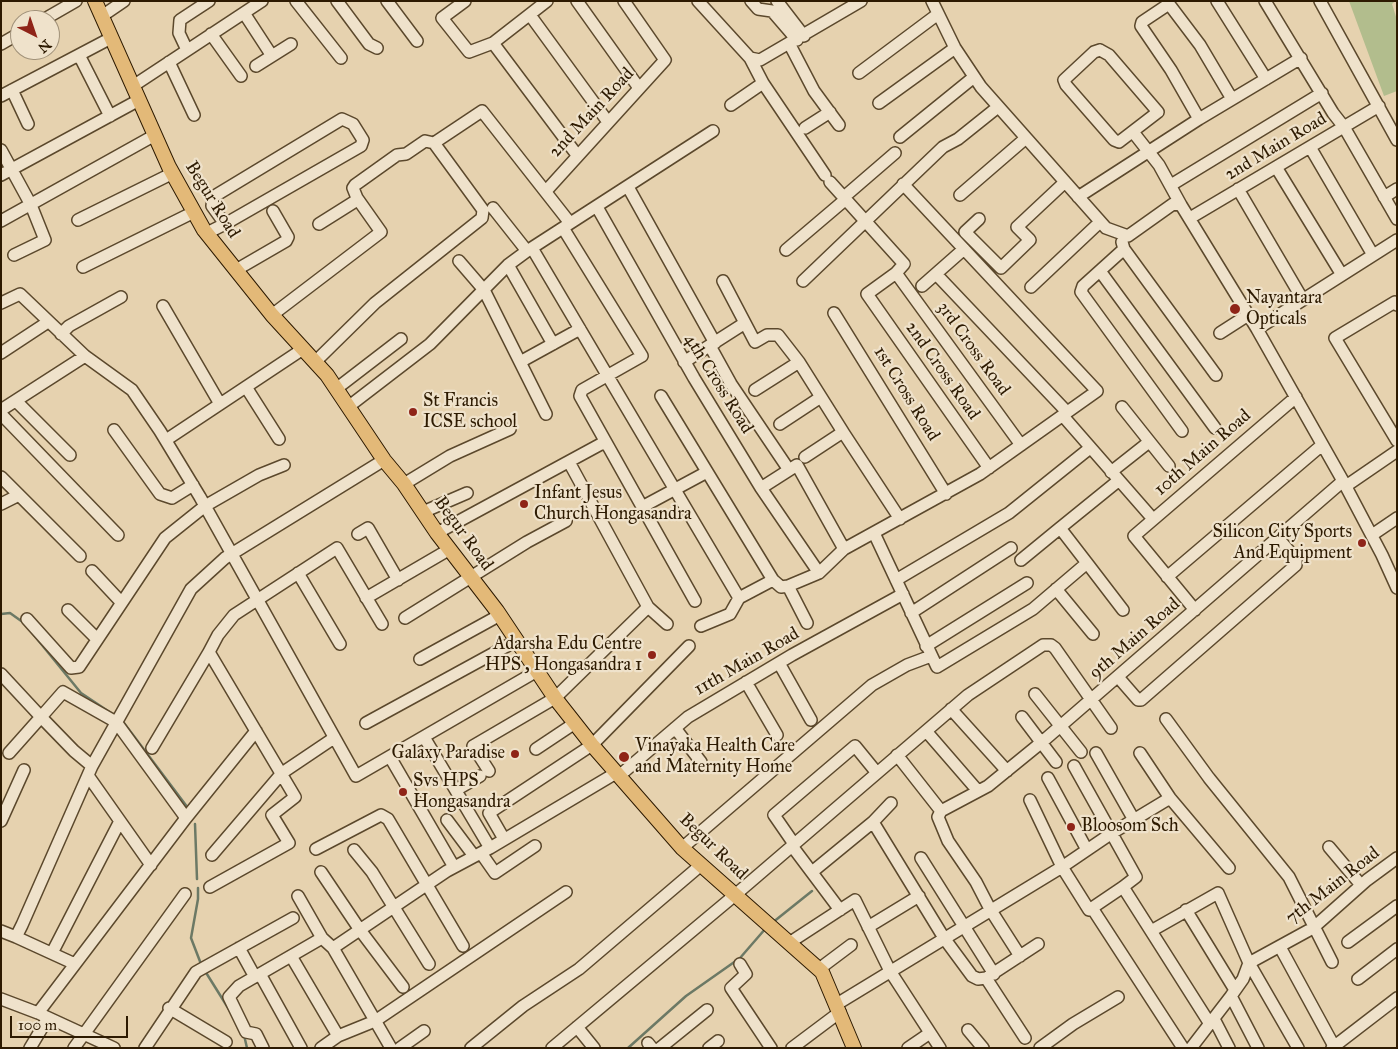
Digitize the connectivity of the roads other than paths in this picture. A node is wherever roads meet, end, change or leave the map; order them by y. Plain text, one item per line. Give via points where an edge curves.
1 (76, 1) edge
2 (95, 1) edge
3 (124, 1) edge
4 (209, 1) edge
5 (262, 1) edge
6 (296, 1) edge
7 (337, 1) edge
8 (387, 1) edge
9 (465, 1) edge
10 (547, 1) edge
11 (577, 1) edge
12 (624, 1) edge
13 (698, 1) edge
14 (751, 1) edge
15 (777, 1) edge
16 (861, 1) edge
17 (932, 1) edge
18 (1217, 1) edge
19 (1265, 1) edge
20 (1320, 1) edge
21 (1170, 2) edge
22 (846, 5) edge
23 (533, 8) edge
24 (60, 10) edge
25 (244, 13) junction
26 (938, 14) junction
27 (102, 16) junction
28 (211, 34) junction
29 (111, 38) junction
30 (797, 40) junction
31 (417, 41) dead end
32 (493, 43) junction
33 (291, 44) dead end
34 (377, 48) dead end
35 (955, 48) junction
36 (187, 50) junction
37 (80, 55) junction
38 (272, 56) junction
39 (341, 58) dead end
40 (750, 58) junction
41 (1301, 58) junction
42 (169, 62) junction
43 (256, 66) dead end
44 (859, 73) dead end
45 (241, 76) dead end
46 (974, 77) junction
47 (1266, 79) junction
48 (763, 82) junction
49 (133, 86) junction
50 (639, 88) junction
51 (12, 90) junction
52 (1322, 93) junction
53 (1, 96) edge
54 (1232, 99) junction
55 (140, 100) junction
56 (879, 103) dead end
57 (731, 105) dead end
58 (1379, 106) junction
59 (998, 107) junction
60 (830, 112) junction
61 (194, 115) dead end
62 (110, 116) junction
63 (1199, 119) junction
64 (608, 122) junction
65 (28, 124) dead end
66 (840, 125) dead end
67 (1344, 126) junction
68 (805, 128) dead end
69 (713, 131) dead end
70 (1133, 132) junction
71 (155, 135) junction
72 (900, 137) dead end
73 (1026, 138) junction
74 (1397, 140) edge
75 (434, 143) junction
76 (1310, 147) junction
77 (1, 150) edge
78 (895, 152) dead end
79 (1148, 152) junction
80 (577, 155) junction
81 (1276, 167) junction
82 (6, 172) edge
83 (173, 173) junction
84 (1064, 182) junction
85 (902, 184) junction
86 (1171, 185) junction
87 (628, 187) junction
88 (1397, 189) edge
89 (1238, 190) junction
90 (546, 191) junction
91 (960, 195) dead end
92 (1078, 197) junction
93 (1384, 197) junction
94 (357, 198) junction
95 (845, 198) junction
96 (31, 205) junction
97 (1181, 205) junction
98 (597, 207) junction
99 (493, 208) dead end
100 (273, 211) dead end
101 (194, 212) junction
102 (1190, 218) junction
103 (866, 219) junction
104 (979, 219) dead end
105 (1397, 219) edge
106 (78, 220) dead end
107 (222, 220) junction
108 (1, 221) edge
109 (1100, 222) junction
110 (319, 224) dead end
111 (567, 225) junction
112 (205, 231) junction
113 (1122, 234) junction
114 (1397, 240) edge
115 (530, 249) junction
116 (964, 249) junction
117 (786, 250) dead end
118 (1124, 250) junction
119 (14, 255) dead end
120 (1373, 255) junction
121 (459, 261) dead end
122 (508, 266) junction
123 (83, 268) dead end
124 (236, 270) junction
125 (1100, 271) junction
126 (896, 273) junction
127 (936, 274) junction
128 (1342, 275) junction
129 (722, 281) dead end
130 (803, 281) dead end
131 (922, 286) dead end
132 (1030, 287) dead end
133 (484, 290) junction
134 (121, 297) dead end
135 (1303, 300) junction
136 (1, 303) edge
137 (1397, 305) edge
138 (163, 306) dead end
139 (834, 313) dead end
140 (272, 315) junction
141 (1248, 315) junction
142 (48, 322) junction
143 (745, 323) junction
144 (580, 329) junction
145 (1257, 329) junction
146 (1220, 333) dead end
147 (61, 334) junction
148 (402, 339) dead end
149 (553, 344) junction
150 (713, 344) junction
151 (303, 349) junction
152 (1, 353) edge
153 (86, 356) junction
154 (315, 362) junction
155 (520, 362) junction
156 (684, 362) junction
157 (799, 362) junction
158 (1216, 375) dead end
159 (609, 376) junction
160 (246, 387) junction
161 (336, 389) junction
162 (755, 390) dead end
163 (660, 396) dead end
164 (821, 397) junction
165 (1296, 397) junction
166 (16, 401) junction
167 (220, 404) junction
168 (348, 407) junction
169 (1122, 407) dead end
170 (1, 410) edge
171 (1, 414) edge
172 (546, 414) dead end
173 (1065, 414) junction
174 (780, 424) dead end
175 (1215, 428) dead end
176 (510, 429) dead end
177 (114, 430) dead end
178 (1182, 431) dead end
179 (843, 432) junction
180 (279, 439) dead end
181 (166, 440) junction
182 (1149, 442) junction
183 (1397, 442) edge
184 (606, 444) junction
185 (1322, 444) junction
186 (1021, 445) junction
187 (1090, 448) junction
188 (1397, 451) edge
189 (70, 455) dead end
190 (805, 457) dead end
191 (384, 460) junction
192 (569, 462) junction
193 (284, 465) dead end
194 (1169, 466) dead end
195 (989, 468) junction
196 (789, 470) junction
197 (707, 472) junction
198 (1114, 476) junction
199 (1, 477) edge
200 (1345, 483) junction
201 (404, 484) junction
202 (193, 485) junction
203 (761, 488) junction
204 (676, 489) junction
205 (467, 493) dead end
206 (946, 494) junction
207 (19, 495) junction
208 (1, 504) edge
209 (205, 506) junction
210 (642, 507) junction
211 (423, 512) junction
212 (1397, 518) edge
213 (900, 519) junction
214 (1153, 519) junction
215 (566, 521) dead end
216 (1060, 528) junction
217 (437, 533) junction
218 (874, 533) junction
219 (358, 534) dead end
220 (118, 535) dead end
221 (1372, 535) junction
222 (1278, 538) junction
223 (1011, 548) dead end
224 (450, 549) junction
225 (844, 549) junction
226 (231, 555) junction
227 (80, 556) dead end
228 (1021, 560) dead end
229 (1087, 563) junction
230 (92, 572) dead end
231 (298, 572) junction
232 (819, 573) junction
233 (1167, 576) junction
234 (472, 578) junction
235 (398, 580) junction
236 (772, 580) junction
237 (896, 580) junction
238 (1028, 583) dead end
239 (1396, 584) edge
240 (788, 586) junction
241 (1056, 589) junction
242 (903, 594) junction
243 (366, 598) junction
244 (739, 598) junction
245 (256, 600) junction
246 (695, 601) dead end
247 (121, 602) junction
248 (648, 607) junction
249 (68, 610) dead end
250 (1123, 610) dead end
251 (1195, 610) junction
252 (911, 613) junction
253 (500, 615) junction
254 (405, 618) dead end
255 (27, 619) dead end
256 (807, 623) dead end
257 (382, 624) dead end
258 (667, 624) dead end
259 (701, 626) dead end
260 (1093, 634) dead end
261 (97, 639) junction
262 (516, 641) junction
263 (340, 644) dead end
264 (689, 646) dead end
265 (929, 651) junction
266 (209, 652) junction
267 (420, 660) dead end
268 (779, 663) junction
269 (537, 671) junction
270 (1118, 677) junction
271 (4, 682) edge
272 (746, 682) junction
273 (1035, 694) dead end
274 (555, 698) junction
275 (1090, 701) junction
276 (951, 709) junction
277 (41, 717) junction
278 (1022, 717) dead end
279 (1166, 718) dead end
280 (811, 720) dead end
281 (116, 722) junction
282 (366, 723) dead end
283 (574, 723) junction
284 (1061, 726) junction
285 (675, 728) junction
286 (1111, 728) dead end
287 (256, 731) junction
288 (926, 731) junction
289 (777, 735) dead end
290 (424, 737) junction
291 (334, 738) junction
292 (1042, 742) junction
293 (592, 746) junction
294 (152, 748) dead end
295 (536, 749) dead end
296 (1081, 752) dead end
297 (1140, 752) dead end
298 (9, 753) dead end
299 (1096, 753) dead end
300 (897, 755) junction
301 (390, 757) junction
302 (701, 762) dead end
303 (1056, 762) dead end
304 (1074, 766) dead end
305 (24, 770) dead end
306 (90, 771) junction
307 (1007, 771) junction
308 (876, 772) junction
309 (282, 773) junction
310 (618, 775) junction
311 (1048, 778) dead end
312 (456, 790) junction
313 (978, 791) junction
314 (1170, 798) junction
315 (1030, 800) dead end
316 (891, 803) dead end
317 (941, 811) junction
318 (186, 818) junction
319 (447, 820) dead end
320 (1134, 820) junction
321 (1, 821) edge
322 (120, 821) junction
323 (873, 822) junction
324 (1112, 833) junction
325 (504, 839) junction
326 (793, 845) junction
327 (536, 846) dead end
328 (1330, 847) dead end
329 (682, 848) junction
330 (316, 849) dead end
331 (354, 850) dead end
332 (1087, 850) junction
333 (482, 852) junction
334 (212, 855) dead end
335 (921, 858) dead end
336 (1397, 858) edge
337 (151, 865) junction
338 (701, 865) junction
339 (454, 867) junction
340 (1062, 867) junction
341 (1229, 868) dead end
342 (321, 872) dead end
343 (812, 872) junction
344 (426, 885) junction
345 (1361, 885) junction
346 (1123, 887) junction
347 (210, 888) dead end
348 (566, 892) dead end
349 (185, 894) dead end
350 (735, 895) junction
351 (298, 896) dead end
352 (919, 896) junction
353 (1397, 906) edge
354 (394, 907) junction
355 (1092, 908) junction
356 (990, 909) junction
357 (840, 910) junction
358 (1186, 910) junction
359 (293, 918) dead end
360 (962, 926) junction
361 (868, 927) junction
362 (1313, 928) junction
363 (360, 930) junction
364 (1, 931) edge
365 (1151, 931) junction
366 (16, 936) junction
367 (322, 938) junction
368 (944, 938) junction
369 (1348, 942) dead end
370 (789, 943) junction
371 (1038, 944) dead end
372 (852, 945) dead end
373 (463, 946) dead end
374 (1280, 947) junction
375 (239, 948) junction
376 (332, 948) junction
377 (1397, 949) edge
378 (52, 953) junction
379 (291, 956) junction
380 (1020, 956) junction
381 (1332, 962) dead end
382 (1249, 963) junction
383 (75, 964) junction
384 (429, 964) dead end
385 (740, 964) dead end
386 (819, 969) junction
387 (890, 971) junction
388 (257, 976) junction
389 (990, 976) junction
390 (1358, 979) dead end
391 (402, 987) dead end
392 (1233, 993) junction
393 (1118, 997) dead end
394 (1397, 998) edge
395 (1, 999) edge
396 (169, 1008) junction
397 (838, 1008) junction
398 (707, 1010) dead end
399 (43, 1015) junction
400 (375, 1021) junction
401 (1212, 1022) junction
402 (577, 1027) junction
403 (968, 1030) dead end
404 (424, 1031) dead end
405 (930, 1033) junction
406 (83, 1035) junction
407 (338, 1036) junction
408 (1025, 1038) dead end
409 (226, 1042) dead end
410 (1196, 1046) edge
411 (1334, 1047) edge
412 (30, 1048) edge
413 (74, 1048) edge
414 (114, 1048) edge
415 (145, 1048) edge
416 (263, 1048) edge
417 (301, 1048) edge
418 (321, 1048) edge
419 (391, 1048) edge
420 (400, 1048) edge
421 (471, 1048) edge
422 (552, 1048) edge
423 (594, 1048) edge
424 (660, 1048) edge
425 (771, 1048) edge
426 (792, 1048) edge
427 (854, 1048) edge
428 (908, 1048) edge
429 (940, 1048) edge
430 (983, 1048) edge
431 (1040, 1048) edge
432 (1183, 1048) edge
433 (1229, 1048) edge
434 (1258, 1048) edge
435 (1298, 1048) edge

1 - 24 street
2 - 27 main road, Begur Road
3 - 27 street
4 - 36 street via 180,20 179,33
5 - 25 street
6 - 39 street
7 - 34 street via 368,44
8 - 31 street
9 - 32 street via 442,18 469,52
10 - 23 street
11 - 50 street
12 - 50 street, 2nd Main Road via 665,60
13 - 40 street
14 - 30 street via 758,9 772,11
15 - 30 street
16 - 22 street
17 - 26 street
18 - 47 street
19 - 41 street
20 - 58 street
21 - 54 street
21 - 63 street via 1141,26
22 - 30 street
23 - 32 street
23 - 64 street
25 - 28 street
25 - 38 street
26 - 35 street
26 - 44 street
27 - 29 main road, Begur Road
28 - 36 street
28 - 45 street
29 - 37 street
29 - 49 main road, Begur Road
30 - 40 street via 760,60
30 - 60 street via 814,91
32 - 80 street
33 - 38 street
35 - 46 street
35 - 56 street
36 - 42 street
37 - 51 street
37 - 62 street
38 - 43 street
40 - 48 street
41 - 47 street
41 - 52 street
42 - 49 street
42 - 61 street
46 - 59 street
46 - 72 street
47 - 54 street
48 - 57 street
48 - 95 street via 828,179
49 - 55 main road, Begur Road
50 - 64 street, 2nd Main Road
51 - 53 street
51 - 65 street
52 - 67 street
52 - 86 street
54 - 63 street
55 - 62 street
55 - 71 main road, Begur Road
58 - 67 street, 2nd Main Road
58 - 74 street
59 - 73 street
59 - 85 street via 943,147
60 - 66 street
60 - 68 street
62 - 82 street
63 - 79 street
64 - 80 street, 2nd Main Road
67 - 76 street, 2nd Main Road
67 - 93 street
69 - 87 street
70 - 70 street via 1119,142 1114,140 1066,85 1067,75 1094,52 1100,50 1109,55 1158,112
70 - 79 street
71 - 83 main road, Begur Road
71 - 96 street
73 - 84 street
73 - 91 street
75 - 90 street via 482,110
75 - 94 street via 425,141 406,154 397,155 354,185
75 - 154 street via 483,210 482,218 392,288
76 - 81 street, 2nd Main Road
76 - 120 street
77 - 82 street
78 - 95 street
79 - 86 street
79 - 92 street
80 - 90 street, 2nd Main Road
81 - 89 street, 2nd Main Road
81 - 128 street
82 - 96 street
83 - 101 main road, Begur Road
83 - 106 street
84 - 92 street
84 - 104 street via 1017,227 1030,240 1001,268 965,232
85 - 103 street
85 - 116 street
86 - 97 street
87 - 98 street
87 - 150 street
88 - 93 street
89 - 102 street, 2nd Main Road
89 - 135 street
90 - 111 street
92 - 109 street
93 - 105 street
94 - 110 street
94 - 140 street via 381,232
95 - 103 street
95 - 117 street
96 - 108 street
96 - 119 street via 45,240
97 - 102 street
97 - 113 street via 1173,204 1128,236
98 - 111 street
98 - 156 street, 4th Cross Road
99 - 115 street
100 - 124 street via 288,237
101 - 112 main road, Begur Road
101 - 123 street
102 - 141 street
103 - 126 street via 904,264
103 - 130 street
107 - 107 street via 212,202 214,197 342,119 353,124 363,140 361,146
107 - 112 street
109 - 113 street
109 - 132 street
111 - 115 street
111 - 159 street via 642,356
112 - 124 main road, Begur Road
113 - 118 street
114 - 120 street
115 - 122 street
115 - 144 street
116 - 127 street
116 - 173 street via 1097,391
118 - 125 street
118 - 158 street
120 - 128 street
121 - 133 street
122 - 133 street
122 - 149 street
124 - 140 main road, Begur Road
125 - 175 street
125 - 178 street via 1083,286 1081,292
126 - 186 street, 3rd Cross Road
126 - 195 street, 2nd Cross Road via 867,294
127 - 131 street
127 - 173 street
128 - 135 street
129 - 143 street
133 - 155 street
133 - 168 street via 430,344
134 - 147 street via 69,326
135 - 145 street
136 - 142 street via 20,294
137 - 183 street via 1395,302 1335,338
138 - 167 street
139 - 206 street, 1st Cross Road
140 - 151 main road, Begur Road
141 - 145 street
141 - 146 street
142 - 147 street
142 - 152 street
143 - 150 street
143 - 157 street via 756,342 768,335 778,335
144 - 149 street
144 - 159 street
145 - 165 street
147 - 153 street
148 - 161 street
149 - 155 street
150 - 156 street
150 - 196 street via 731,384
151 - 154 main road, Begur Road
151 - 160 street
153 - 166 street
153 - 181 street via 132,390
154 - 161 main road, Begur Road
155 - 172 street
156 - 203 street, 4th Cross Road
157 - 162 street
157 - 164 street
159 - 184 street via 582,390 580,396
159 - 204 street
160 - 167 street
160 - 180 street
161 - 168 main road, Begur Road
163 - 197 street
164 - 174 street
164 - 179 street
165 - 185 street
165 - 214 street, 10th Main Road
166 - 170 street
166 - 189 street
167 - 181 street
168 - 191 main road, Begur Road
169 - 182 street
171 - 220 street
173 - 186 street
173 - 187 street
176 - 201 street via 450,456
177 - 202 street via 160,494 172,498
179 - 190 street
179 - 213 street
181 - 202 street
182 - 194 street
182 - 198 street
184 - 192 street
184 - 210 street
185 - 200 street
185 - 233 street
186 - 195 street
187 - 198 street
187 - 237 street via 1009,513
188 - 200 street
191 - 201 main road, Begur Road
191 - 226 street
192 - 217 street
192 - 248 street
193 - 209 street via 259,474
195 - 206 street
196 - 203 street
196 - 225 street via 797,465
197 - 204 street
197 - 236 street
198 - 214 street
198 - 216 street
199 - 207 street
200 - 221 street
200 - 222 street, 9th Main Road
201 - 211 main road, Begur Road
202 - 209 street
203 - 232 street, 4th Cross Road
204 - 210 street
204 - 244 street
205 - 211 street
206 - 213 street
207 - 208 street
207 - 227 street
209 - 226 street
209 - 247 street via 165,538
210 - 246 street
211 - 217 main road, Begur Road
212 - 221 street
213 - 218 street
214 - 233 street, 10th Main Road via 1134,536
215 - 234 street
216 - 228 street
216 - 229 street
217 - 224 main road, Begur Road
218 - 225 street
218 - 237 street
219 - 235 street via 368,528
221 - 239 street
222 - 251 street, 9th Main Road
222 - 270 street via 1296,559 1296,565 1141,700
223 - 252 street
224 - 234 main road, Begur Road
224 - 235 street
225 - 232 street
226 - 245 street
226 - 281 street via 192,589
229 - 241 street
229 - 250 street
230 - 247 street
231 - 243 street via 337,548
231 - 245 street
231 - 263 street
232 - 240 street
233 - 251 street
234 - 253 main road, Begur Road
234 - 254 street
235 - 243 street
236 - 240 street via 781,587
236 - 244 street
237 - 242 street
238 - 265 street
240 - 256 street
241 - 260 street
241 - 265 street via 1033,609 937,667
242 - 252 street
242 - 268 street, 11th Main Road
243 - 257 street
244 - 259 street via 730,614
245 - 266 street via 234,615
245 - 291 street
247 - 261 street
248 - 258 street
248 - 274 street
249 - 261 street
251 - 270 street, 9th Main Road
252 - 265 street
253 - 262 main road, Begur Road
253 - 267 street
255 - 261 street via 71,668 79,667
262 - 269 main road, Begur Road
262 - 282 street
264 - 293 street
265 - 329 street via 872,686
266 - 287 street
266 - 294 street
268 - 272 street, 11th Main Road
268 - 280 street
269 - 274 main road, Begur Road
269 - 290 street
270 - 275 street, 9th Main Road
271 - 277 street
272 - 285 street, 11th Main Road
272 - 289 street
273 - 284 street
274 - 283 main road, Begur Road
274 - 312 street via 473,746 484,774
275 - 276 street via 1055,648 1047,644
275 - 284 street, 9th Main Road
275 - 286 street
276 - 288 street
276 - 307 street
277 - 281 street via 63,692
277 - 298 street
277 - 306 street
278 - 292 street
279 - 362 street via 1208,778 1289,877
281 - 306 street
281 - 318 street
283 - 293 main road, Begur Road
283 - 295 street
284 - 292 street, 9th Main Road
284 - 296 street
285 - 302 street
285 - 310 street, 11th Main Road
287 - 309 street
287 - 318 street
288 - 300 street
288 - 313 street
290 - 301 street
290 - 312 street
291 - 301 street via 356,776
291 - 309 street
292 - 303 street
292 - 307 street, 9th Main Road
293 - 310 main road, Begur Road
293 - 325 street via 489,813
297 - 314 street
299 - 320 street
300 - 308 street
300 - 317 street
301 - 339 street
304 - 324 street
305 - 321 street
306 - 322 street
306 - 366 street
307 - 313 street, 9th Main Road
308 - 326 street
308 - 326 street via 855,746 774,815
309 - 334 street
309 - 347 street via 295,797 272,815 290,843
310 - 325 street, 11th Main Road
310 - 329 main road, Begur Road
311 - 332 street
312 - 333 street
313 - 317 street, 9th Main Road
314 - 320 street
314 - 341 street
315 - 340 street
316 - 323 street
317 - 356 street via 938,817 948,841
318 - 337 street
319 - 333 street
320 - 324 street
322 - 337 street
322 - 378 street
323 - 343 street
323 - 352 street
324 - 332 street
324 - 346 street via 1136,877
325 - 333 street, 11th Main Road
326 - 343 street
326 - 350 street
327 - 333 street via 495,874
328 - 345 street
329 - 338 main road, Begur Road
330 - 344 street via 381,815 388,819
331 - 354 street
332 - 340 street
333 - 339 street, 11th Main Road
335 - 360 street
336 - 345 street, 7th Main Road
337 - 383 street
338 - 350 main road, Begur Road
338 - 421 street via 579,969 523,1006
339 - 344 street, 11th Main Road
340 - 355 street via 1089,910
340 - 356 street
342 - 363 street
343 - 357 street
344 - 354 street, 11th Main Road
344 - 373 street
345 - 362 street, 7th Main Road
346 - 355 street
346 - 365 street
348 - 400 street
349 - 406 street
350 - 370 main road, Begur Road
350 - 402 street
351 - 367 street
352 - 361 street
352 - 368 street
353 - 369 street
354 - 363 street, 11th Main Road
354 - 384 street
355 - 432 street
356 - 360 street
356 - 380 street
357 - 361 street via 855,900
357 - 370 street
358 - 365 street
358 - 382 street via 1218,893
358 - 392 street
359 - 375 street
360 - 368 street
360 - 389 street
361 - 387 street
362 - 374 street, 7th Main Road
362 - 381 street
363 - 376 street, 11th Main Road
363 - 391 street
364 - 366 street
365 - 401 street
366 - 378 street
367 - 376 street
367 - 379 street
368 - 387 street
368 - 389 street via 972,976 978,979
370 - 386 main road, Begur Road
371 - 380 street
372 - 386 street
374 - 382 street, 7th Main Road
374 - 411 street via 1303,984
375 - 388 street
375 - 396 street via 196,972
376 - 400 street
377 - 390 street
378 - 383 street
379 - 388 street
379 - 407 street
380 - 389 street
382 - 392 street
382 - 435 street
383 - 399 street
385 - 425 street via 746,974 731,988
386 - 397 main road, Begur Road
387 - 397 street
387 - 405 street
388 - 416 street via 239,986 229,997 246,1032 256,1034
388 - 417 street
389 - 408 street
392 - 401 street
392 - 434 street
393 - 431 street
394 - 411 street
395 - 399 street
396 - 409 street
396 - 415 street
397 - 426 street
397 - 427 main road, Begur Road
398 - 424 street
399 - 406 street
399 - 412 street
400 - 407 street
400 - 419 street
401 - 410 street
401 - 433 street
402 - 422 street
402 - 423 street
403 - 430 street
404 - 420 street
405 - 428 street
405 - 429 street
406 - 413 street
406 - 414 street
407 - 418 street

